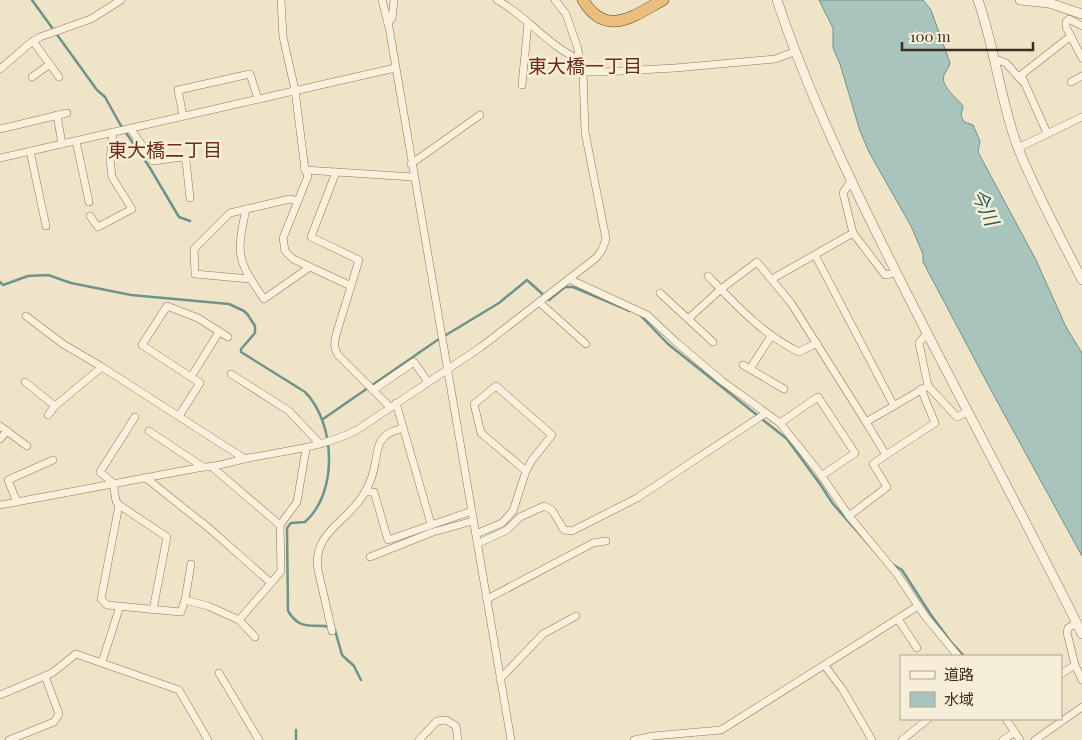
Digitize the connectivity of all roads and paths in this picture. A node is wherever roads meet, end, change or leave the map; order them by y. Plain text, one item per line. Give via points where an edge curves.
1 (121, 0) edge
2 (281, 0) edge
3 (382, 0) edge
4 (394, 0) edge
5 (496, 0) edge
6 (555, 0) edge
7 (583, 0) edge
8 (663, 0) edge
9 (777, 0) edge
10 (978, 0) edge
11 (1020, 0) edge
12 (1082, 14) edge
13 (388, 23) junction
14 (528, 23) junction
15 (1082, 26) edge
16 (1071, 36) junction
17 (33, 41) junction
18 (794, 52) junction
19 (1082, 58) edge
20 (995, 59) junction
21 (580, 60) junction
22 (50, 64) junction
23 (395, 68) junction
24 (0, 69) edge
25 (583, 72) junction
26 (1082, 76) edge
27 (32, 77) dead end
28 (59, 77) dead end
29 (1071, 82) dead end
30 (522, 85) dead end
31 (1026, 85) junction
32 (295, 90) junction
33 (258, 99) junction
34 (67, 113) dead end
35 (57, 115) junction
36 (480, 115) dead end
37 (183, 116) junction
38 (1082, 117) edge
39 (130, 128) junction
40 (0, 129) edge
41 (113, 132) junction
42 (1047, 133) junction
43 (76, 141) junction
44 (62, 144) junction
45 (1018, 148) junction
46 (30, 151) junction
47 (0, 158) edge
48 (411, 164) junction
49 (305, 170) junction
50 (336, 172) junction
51 (413, 177) junction
52 (851, 181) junction
53 (190, 198) dead end
54 (298, 200) junction
55 (89, 202) dead end
56 (246, 209) junction
57 (90, 216) dead end
58 (46, 226) dead end
59 (853, 233) junction
60 (815, 255) junction
61 (310, 267) junction
62 (896, 273) junction
63 (708, 276) dead end
64 (250, 279) junction
65 (569, 279) junction
66 (772, 279) junction
67 (1082, 280) edge
68 (351, 286) junction
69 (721, 289) junction
70 (660, 293) dead end
71 (539, 302) junction
72 (26, 316) dead end
73 (688, 319) junction
74 (219, 332) junction
75 (926, 333) junction
76 (771, 336) junction
77 (228, 337) dead end
78 (713, 342) dead end
79 (816, 343) junction
80 (586, 344) dead end
81 (743, 365) dead end
82 (102, 367) junction
83 (447, 368) junction
84 (750, 369) junction
85 (231, 374) dead end
86 (191, 377) junction
87 (25, 382) dead end
88 (428, 382) junction
89 (924, 388) junction
90 (784, 389) dead end
91 (374, 390) junction
92 (393, 405) junction
93 (56, 406) junction
94 (894, 406) junction
95 (967, 412) junction
96 (766, 413) junction
97 (48, 415) dead end
98 (179, 416) junction
99 (135, 417) dead end
100 (866, 422) junction
101 (780, 423) junction
102 (0, 426) edge
103 (403, 428) junction
104 (7, 431) junction
105 (148, 431) dead end
106 (0, 438) edge
107 (320, 444) junction
108 (27, 446) dead end
109 (306, 449) junction
110 (886, 455) junction
111 (245, 459) junction
112 (53, 460) dead end
113 (203, 467) junction
114 (212, 467) junction
115 (526, 471) junction
116 (822, 476) junction
117 (146, 478) junction
118 (112, 483) junction
119 (366, 492) junction
120 (17, 502) junction
121 (0, 505) edge
122 (119, 505) junction
123 (472, 510) junction
124 (849, 516) junction
125 (474, 521) junction
126 (431, 524) junction
127 (280, 525) junction
128 (476, 534) junction
129 (606, 541) dead end
130 (477, 544) junction
131 (370, 557) dead end
132 (191, 564) dead end
133 (271, 583) junction
134 (487, 599) junction
135 (185, 600) junction
136 (120, 606) junction
137 (918, 606) junction
138 (153, 610) junction
139 (576, 616) dead end
140 (238, 620) junction
141 (898, 620) junction
142 (1077, 623) junction
143 (332, 631) dead end
144 (1082, 634) edge
145 (255, 637) dead end
146 (916, 648) dead end
147 (957, 655) edge
148 (102, 662) junction
149 (1074, 665) junction
150 (825, 666) junction
151 (219, 673) dead end
152 (1062, 673) edge
153 (45, 676) junction
154 (500, 679) junction
155 (1082, 680) edge
156 (0, 694) edge
157 (1082, 707) edge
158 (927, 720) edge
159 (1007, 720) edge
160 (1015, 732) junction
161 (8, 740) edge
162 (208, 740) edge
163 (259, 740) edge
164 (419, 740) edge
165 (458, 740) edge
166 (511, 740) edge
167 (634, 740) edge
168 (872, 740) edge
169 (902, 740) edge
170 (1003, 740) edge
171 (1020, 740) edge
172 (1034, 740) edge

1 - 17 street via 91,19
2 - 32 street via 283,36
3 - 13 street
4 - 13 street via 392,18
5 - 14 street
6 - 21 street via 566,14
7 - 8 highway via 593,12 615,21 630,19
9 - 18 street
10 - 20 street
11 - 12 street via 1049,3
13 - 23 street
14 - 21 street
14 - 30 street
15 - 16 street via 1069,19 1066,27
16 - 19 street
16 - 31 street via 1021,75
17 - 22 street
17 - 24 street
18 - 25 street via 775,59
18 - 52 street
20 - 31 street via 1006,63
20 - 45 street
21 - 25 street
22 - 27 street
22 - 28 street
23 - 32 street
23 - 48 street
25 - 65 street via 585,132 606,239 596,258
26 - 29 street
31 - 42 street
32 - 33 street
32 - 49 street
33 - 37 street
33 - 37 street via 250,74 178,90
34 - 35 street
35 - 40 street
35 - 44 street
36 - 48 street
37 - 39 street
38 - 42 street
39 - 41 street
39 - 53 street via 153,161 182,157 186,161
41 - 43 street
41 - 57 street via 112,177 132,209 98,227
42 - 45 street
43 - 44 street
43 - 55 street
44 - 46 street
45 - 67 street
46 - 47 street
46 - 58 street
48 - 51 street
49 - 50 street
49 - 54 street via 308,176
50 - 51 street
50 - 68 street via 310,237 359,260
51 - 83 street
52 - 59 street via 843,193
52 - 62 street
54 - 56 street
54 - 61 street via 282,244 288,256
56 - 64 street via 239,246 243,266
56 - 64 street via 230,213 194,249 195,274
59 - 60 street
59 - 62 street via 885,275
60 - 66 street
60 - 94 street
61 - 64 street via 264,299
61 - 68 street
62 - 75 street
63 - 69 street
65 - 71 street
65 - 96 street via 647,315 722,381
66 - 69 street via 757,262
66 - 79 street
68 - 91 street via 335,350
69 - 73 street
69 - 76 street
70 - 73 street
71 - 80 street
71 - 83 street via 481,347
72 - 82 street via 63,344
73 - 78 street
74 - 77 street
74 - 86 street
74 - 86 street via 198,318 167,306 142,345
75 - 89 street via 919,344
75 - 95 street
76 - 79 street via 798,352
76 - 84 street
79 - 100 street
81 - 84 street
82 - 93 street
82 - 98 street
83 - 88 street
83 - 123 street
84 - 90 street
85 - 107 street via 289,411
86 - 98 street via 200,383
87 - 93 street
88 - 91 street via 414,362
88 - 92 street
89 - 94 street
89 - 95 street via 957,417
89 - 110 street via 935,423
91 - 92 street
92 - 103 street
92 - 107 street via 342,438
93 - 97 street
94 - 100 street
95 - 142 street
96 - 101 street
96 - 130 street via 637,498 572,531 564,530 552,510 544,506 520,517 507,530
98 - 111 street
99 - 118 street via 100,472
100 - 110 street
101 - 116 street
101 - 116 street via 818,397 855,453
102 - 104 street
103 - 119 street via 385,435 380,442
103 - 126 street
104 - 106 street
104 - 108 street
105 - 113 street
107 - 109 street
109 - 111 street
109 - 127 street via 297,502
110 - 124 street via 873,464 887,487
111 - 114 street
112 - 120 street via 8,480
113 - 114 street
113 - 117 street
114 - 127 street
115 - 115 street via 481,432 474,404 496,386 552,435
115 - 128 street via 513,512 502,523
116 - 124 street
117 - 118 street
117 - 133 street
118 - 120 street
118 - 122 street
119 - 126 street via 374,492 388,540
119 - 143 street via 322,539 317,553
120 - 121 street
122 - 136 street via 101,599 107,605
122 - 138 street via 167,537
123 - 125 street
123 - 126 street
124 - 137 street via 897,574
125 - 128 street
125 - 131 street via 432,532
127 - 133 street via 281,571
128 - 130 street
129 - 134 street via 593,543
130 - 134 street
132 - 135 street
133 - 140 street
134 - 154 street
135 - 138 street via 181,612
135 - 140 street via 208,606
136 - 138 street
136 - 148 street
137 - 141 street
137 - 147 street
139 - 154 street via 543,634
140 - 145 street
141 - 146 street
141 - 150 street
142 - 144 street
142 - 149 street via 1068,628 1067,633
148 - 153 street via 76,654
148 - 162 street via 179,690
149 - 152 street
149 - 155 street
150 - 167 street via 721,730
150 - 168 street
151 - 163 street
153 - 156 street
153 - 161 street via 59,714 54,722
154 - 166 street
157 - 172 street
158 - 169 street
159 - 160 street
160 - 170 street
160 - 171 street
164 - 165 street via 437,721 446,720 456,726

